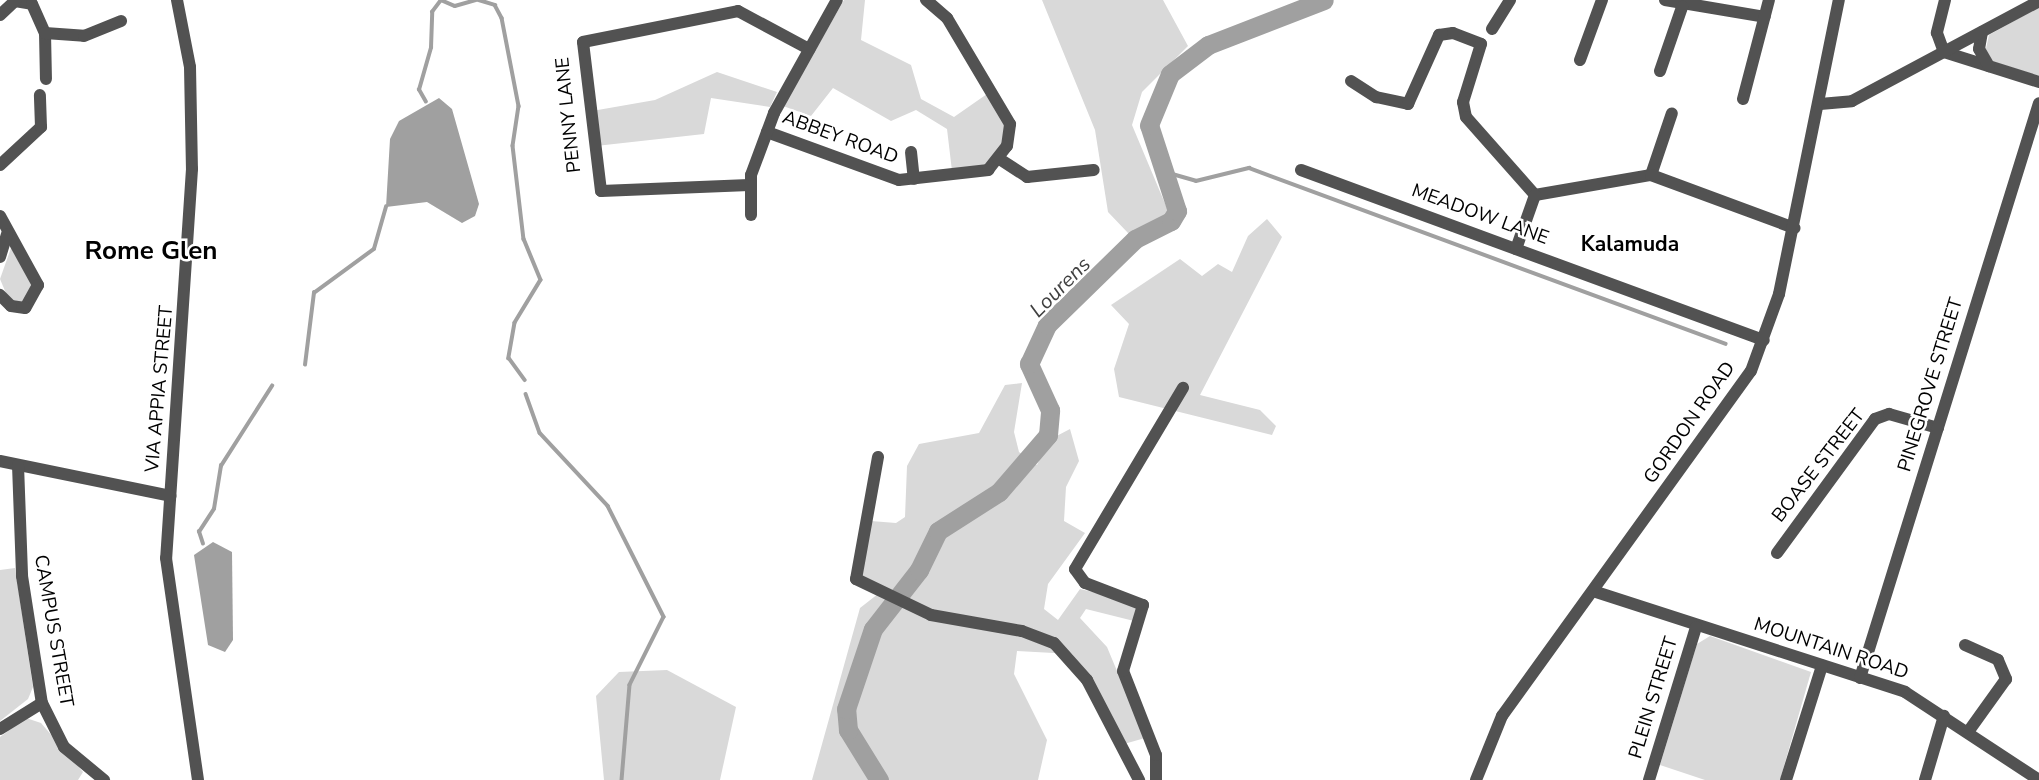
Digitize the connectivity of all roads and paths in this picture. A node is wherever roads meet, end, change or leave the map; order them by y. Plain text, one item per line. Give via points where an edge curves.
1 (177, 0) edge
2 (837, 0) edge
3 (926, 0) edge
4 (1510, 0) edge
5 (1602, 0) edge
6 (1665, 0) edge
7 (1769, 0) edge
8 (1839, 0) edge
9 (1945, 0) edge
10 (14, 1) edge
11 (2039, 1) edge
12 (34, 2) edge
13 (1682, 7) junction
14 (0, 15) edge
15 (1765, 17) junction
16 (121, 21) dead end
17 (1492, 29) dead end
18 (1982, 32) junction
19 (45, 33) junction
20 (809, 49) junction
21 (1944, 52) junction
22 (1580, 60) dead end
23 (1989, 66) junction
24 (1660, 71) dead end
25 (46, 79) dead end
26 (1351, 81) dead end
27 (2039, 82) edge
28 (40, 95) dead end
29 (1743, 99) dead end
30 (2039, 103) edge
31 (1820, 104) junction
32 (1672, 113) dead end
33 (767, 132) junction
34 (911, 152) dead end
35 (998, 158) junction
36 (0, 165) edge
37 (1094, 170) dead end
38 (1301, 170) dead end
39 (1651, 175) junction
40 (914, 179) junction
41 (749, 185) junction
42 (1535, 195) junction
43 (751, 215) dead end
44 (0, 216) edge
45 (1794, 228) junction
46 (7, 234) junction
47 (1516, 249) junction
48 (0, 257) edge
49 (0, 295) edge
50 (1764, 340) junction
51 (1182, 387) dead end
52 (1938, 428) junction
53 (878, 457) dead end
54 (0, 461) edge
55 (18, 465) junction
56 (170, 496) junction
57 (1777, 552) dead end
58 (1593, 592) junction
59 (1696, 627) junction
60 (1965, 645) dead end
61 (1822, 666) junction
62 (1860, 678) junction
63 (42, 703) junction
64 (1944, 716) junction
65 (0, 729) edge
66 (1968, 732) junction
67 (104, 780) edge
68 (198, 780) edge
69 (1139, 780) edge
70 (1156, 780) edge
71 (1476, 780) edge
72 (1649, 780) edge
73 (1786, 780) edge
74 (1925, 780) edge
75 (2039, 780) edge

1 - 56 street, VIA APPIA STREET via 192,84 192,169
2 - 20 street
3 - 35 street via 947,18 1010,124
4 - 17 street
5 - 22 street
6 - 13 street
7 - 15 street
8 - 31 street, GORDON ROAD
9 - 21 street via 1937,33
10 - 12 street
10 - 14 street
11 - 18 street
12 - 19 street
13 - 15 street
13 - 24 street
15 - 29 street
16 - 19 street via 84,36
18 - 21 street
18 - 23 street via 1979,49
19 - 25 street
20 - 33 street
20 - 41 street, PENNY LANE via 738,11 583,42 601,191
21 - 23 street
21 - 31 street via 1852,101
23 - 27 street
26 - 42 street via 1376,97 1408,104 1439,35 1452,33 1482,46 1465,95 1466,117
28 - 36 street via 41,127
30 - 52 street, PINEGROVE STREET
31 - 45 street, GORDON ROAD
32 - 39 street
33 - 40 street, ABBEY ROAD via 877,174
33 - 41 street
34 - 40 street
35 - 37 street via 1027,177
35 - 40 street, ABBEY ROAD via 984,172
38 - 47 street, MEADOW LANE
39 - 42 street
39 - 45 street
41 - 43 street
42 - 47 street
44 - 46 street
45 - 50 street, GORDON ROAD
46 - 48 street
46 - 49 street via 36,275 38,293 33,304 18,309
47 - 50 street, MEADOW LANE
50 - 58 street, GORDON ROAD via 1733,401
51 - 70 street via 1074,569 1085,583 1143,605 1123,671 1156,755
52 - 57 street, BOASE STREET via 1889,414 1875,419
52 - 62 street, PINEGROVE STREET
53 - 69 street via 853,573 865,588 909,607 1054,643 1087,680
54 - 55 street
55 - 56 street
55 - 63 street, CAMPUS STREET via 22,576
56 - 68 street, VIA APPIA STREET via 168,588
58 - 59 street, MOUNTAIN ROAD
58 - 71 street, GORDON ROAD via 1502,716
59 - 61 street, MOUNTAIN ROAD
59 - 72 street, PLEIN STREET
60 - 66 street via 1998,660 2006,679
61 - 62 street, MOUNTAIN ROAD
61 - 73 street
62 - 64 street, MOUNTAIN ROAD via 1905,692
63 - 65 street
63 - 67 street, CAMPUS STREET via 64,747
64 - 66 street, MOUNTAIN ROAD
64 - 74 street
66 - 75 street, MOUNTAIN ROAD

